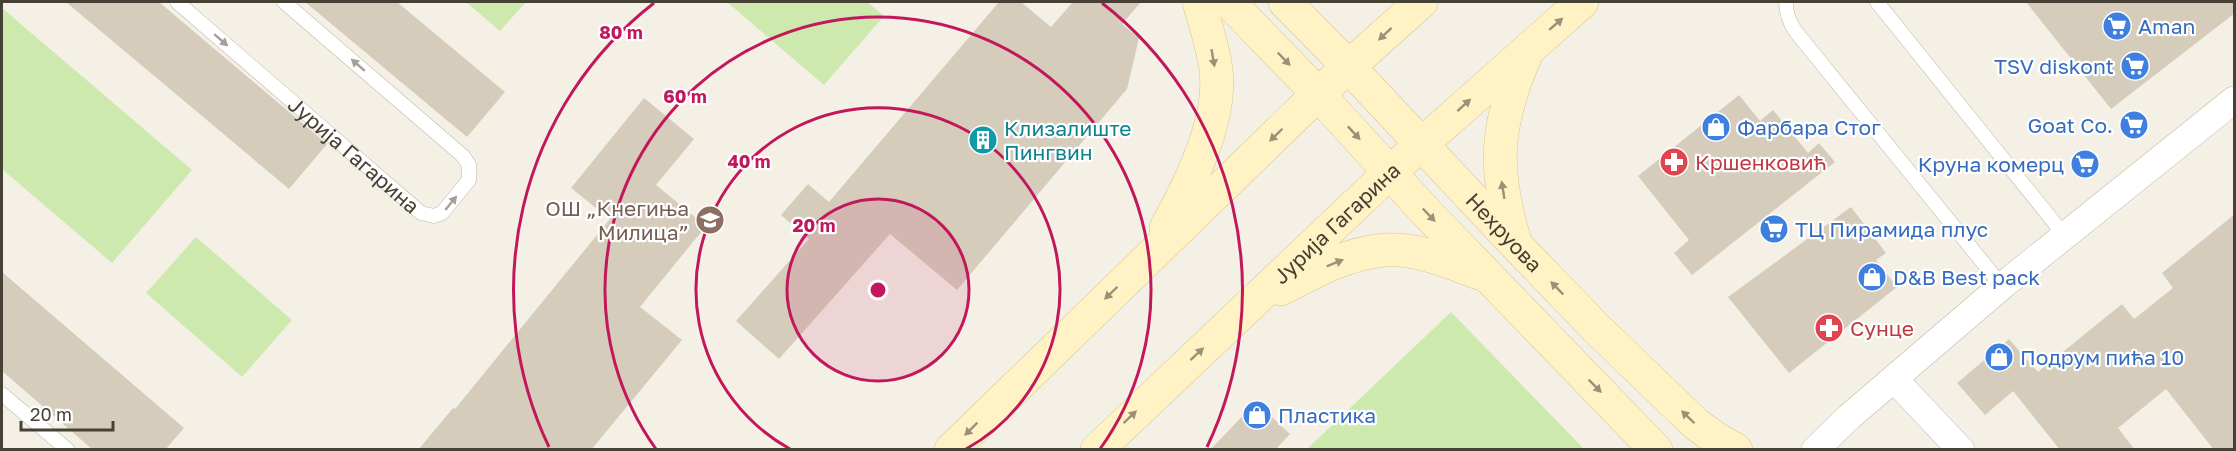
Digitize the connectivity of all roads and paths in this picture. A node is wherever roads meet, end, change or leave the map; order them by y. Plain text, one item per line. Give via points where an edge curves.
1 (177, 2) edge
2 (284, 2) edge
3 (1199, 2) edge
4 (1229, 2) edge
5 (1285, 2) edge
6 (1421, 2) edge
7 (1582, 2) edge
8 (1786, 2) edge
9 (1877, 2) edge
10 (1530, 46) junction
11 (1349, 67) junction
12 (1318, 94) junction
13 (2235, 100) edge
14 (1421, 144) junction
15 (1389, 173) junction
16 (2065, 236) junction
17 (1517, 246) junction
18 (1153, 252) junction
19 (1487, 276) junction
20 (2002, 286) junction
21 (1229, 323) junction
22 (1894, 379) junction
23 (2, 394) edge
24 (1811, 448) edge
25 (68, 450) edge
26 (951, 450) edge
27 (1097, 450) edge
28 (1656, 450) edge
29 (1738, 450) edge
30 (1753, 450) edge
31 (1960, 450) edge

1 -> 2 lane, Јурија Гагарина via 421,213 442,213 470,180 469,165 463,156
3 -> 18 main road via 1216,71 1211,121 1180,202
4 -> 12 main road, Нехруова
5 - 11 main road, Нехруова
6 -> 11 main road
10 -> 7 main road, Јурија Гагарина
8 - 20 lane via 1789,21 1796,32
9 - 16 lane
14 -> 10 main road, Јурија Гагарина
17 -> 10 main road via 1502,182 1500,139 1507,101
11 - 12 main road
11 - 14 main road, Нехруова
12 -> 15 main road, Нехруова
12 -> 18 main road
13 - 16 street
14 - 15 main road, Јурија Гагарина
14 - 17 main road, Нехруова
15 -> 19 main road, Нехруова
15 - 21 main road, Јурија Гагарина
16 - 20 street
29 -> 17 main road, Нехруова via 1696,424
18 -> 26 main road
21 -> 19 main road via 1280,289 1365,253 1416,253
19 -> 28 main road, Нехруова
20 - 22 street
27 -> 21 main road, Јурија Гагарина
22 - 24 street
22 - 31 street
23 - 25 lane
29 - 30 main road

